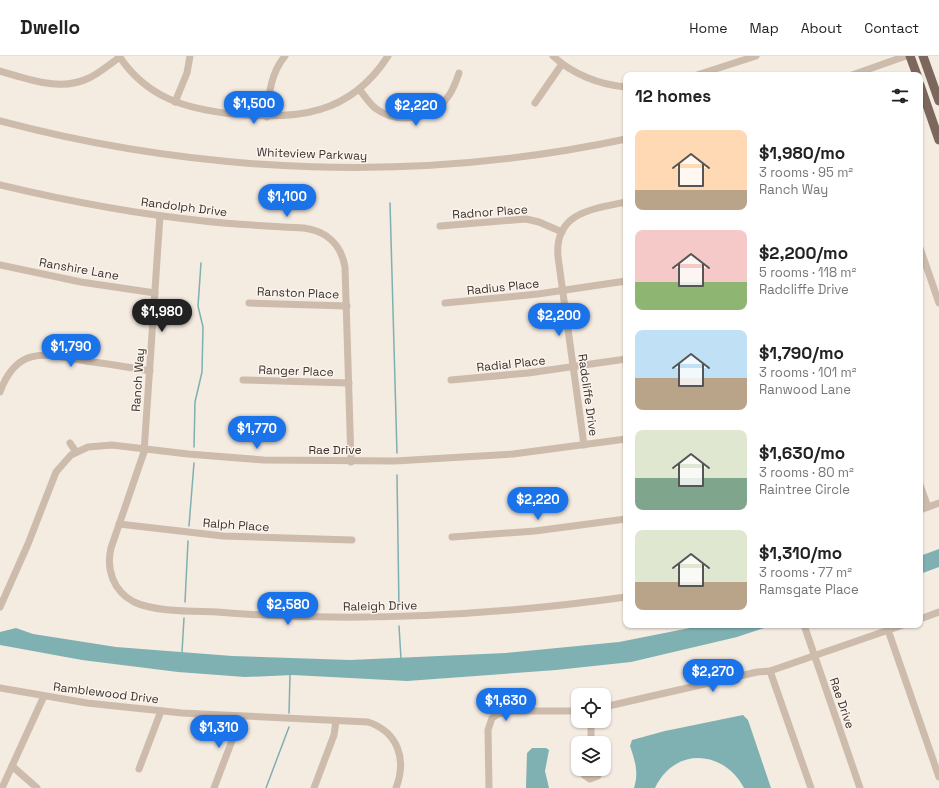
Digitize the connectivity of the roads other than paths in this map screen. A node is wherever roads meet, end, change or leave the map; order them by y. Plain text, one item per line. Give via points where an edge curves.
1 (190, 56) edge
2 (285, 56) edge
3 (388, 56) edge
4 (553, 56) edge
5 (756, 56) edge
6 (906, 56) edge
7 (910, 56) edge
8 (923, 56) edge
9 (120, 57) edge
10 (562, 64) junction
11 (0, 71) edge
12 (706, 72) edge
13 (861, 72) edge
14 (916, 72) edge
15 (459, 73) dead end
16 (623, 86) edge
17 (358, 89) junction
18 (923, 94) edge
19 (939, 100) edge
20 (175, 102) junction
21 (534, 103) dead end
22 (267, 117) junction
23 (0, 121) edge
24 (623, 140) edge
25 (939, 140) edge
26 (0, 185) edge
27 (623, 203) edge
28 (160, 216) junction
29 (440, 226) dead end
30 (562, 232) junction
31 (923, 257) edge
32 (0, 265) edge
33 (623, 281) edge
34 (562, 291) junction
35 (155, 293) junction
36 (249, 303) dead end
37 (445, 303) dead end
38 (939, 303) edge
39 (346, 306) junction
40 (623, 360) edge
41 (573, 368) junction
42 (150, 371) junction
43 (244, 380) dead end
44 (451, 380) dead end
45 (349, 383) junction
46 (0, 392) edge
47 (623, 439) edge
48 (70, 443) dead end
49 (584, 445) junction
50 (145, 449) junction
51 (76, 452) junction
52 (351, 462) junction
53 (923, 493) edge
54 (939, 503) edge
55 (928, 507) junction
56 (923, 509) edge
57 (623, 518) edge
58 (119, 524) junction
59 (452, 537) dead end
60 (352, 540) dead end
61 (3, 592) edge
62 (623, 597) edge
63 (0, 607) edge
64 (939, 612) edge
65 (923, 618) edge
66 (805, 628) edge
67 (894, 628) edge
68 (888, 630) junction
69 (814, 655) junction
70 (770, 671) junction
71 (0, 688) edge
72 (44, 696) junction
73 (611, 705) edge
74 (161, 711) junction
75 (571, 711) edge
76 (241, 717) junction
77 (336, 720) junction
78 (12, 766) junction
79 (139, 769) dead end
80 (586, 776) edge
81 (597, 776) edge
82 (939, 777) edge
83 (2, 788) edge
84 (37, 788) edge
85 (214, 788) edge
86 (314, 788) edge
87 (396, 788) edge
88 (489, 788) edge
89 (811, 788) edge
90 (860, 788) edge

1 - 20 street via 187,73
2 - 22 street via 271,84
3 - 17 street
4 - 10 street
5 - 12 street
6 - 13 street
7 - 14 main road
8 - 19 main road
9 - 11 street via 91,77 71,83 46,83
9 - 20 street via 147,86
10 - 16 street via 594,80
10 - 21 street
15 - 17 street via 451,93 443,103 430,112 414,118 383,113
17 - 22 street via 332,105 312,113
18 - 25 main road
20 - 22 street via 205,111
23 - 24 street, Whiteview Parkway via 72,138 145,151 308,166 398,166 461,162 532,155
26 - 28 street, Randolph Drive via 79,203
27 - 30 street, Radcliffe Drive via 591,208 580,213
28 - 35 street, Ranch Way
28 - 39 street, Randolph Drive via 304,228 319,232 336,244 343,257 346,272
29 - 30 street, Radnor Place via 531,220
30 - 34 street, Radcliffe Drive via 557,251
31 - 38 street
32 - 35 street, Ranshire Lane via 81,282
33 - 34 street, Radius Place
34 - 37 street, Radius Place
34 - 41 street, Radcliffe Drive
35 - 42 street, Ranch Way
36 - 39 street, Ranston Place
39 - 45 street, Randolph Drive
40 - 41 street, Radial Place
41 - 44 street, Radial Place
41 - 49 street, Radcliffe Drive
42 - 46 street via 54,355 37,355 24,359 13,367
42 - 50 street, Ranch Way
43 - 45 street, Ranger Place
45 - 52 street, Randolph Drive
47 - 49 street, Rae Drive
48 - 51 street
49 - 52 street, Rae Drive via 489,456
50 - 51 street, Rae Drive via 101,444
50 - 52 street, Rae Drive via 257,459
50 - 58 street, Raleigh Drive
51 - 61 street, Rae Drive via 64,461 53,478 28,544
53 - 55 street
54 - 55 street
55 - 56 street
57 - 59 street via 540,530
58 - 60 street, Ralph Place via 223,536
58 - 62 street, Raleigh Drive via 109,557 112,578 126,597 136,603 151,606 289,616 386,618 502,611
61 - 63 street, Rae Drive
64 - 65 street
66 - 69 street, Rae Drive
67 - 68 street
68 - 69 street
68 - 82 street
69 - 70 street
69 - 90 street, Rae Drive
70 - 73 street
70 - 89 street
71 - 72 street, Ramblewood Drive
72 - 74 street, Ramblewood Drive
72 - 78 street
74 - 76 street, Ramblewood Drive
74 - 79 street
75 - 88 street via 512,711 495,716 490,721 488,730
76 - 77 street, Ramblewood Drive
76 - 85 street
77 - 86 street via 332,739
77 - 87 street, Ramblewood Drive via 368,722 391,736 402,761
78 - 83 street
78 - 84 street
80 - 81 street via 590,779

